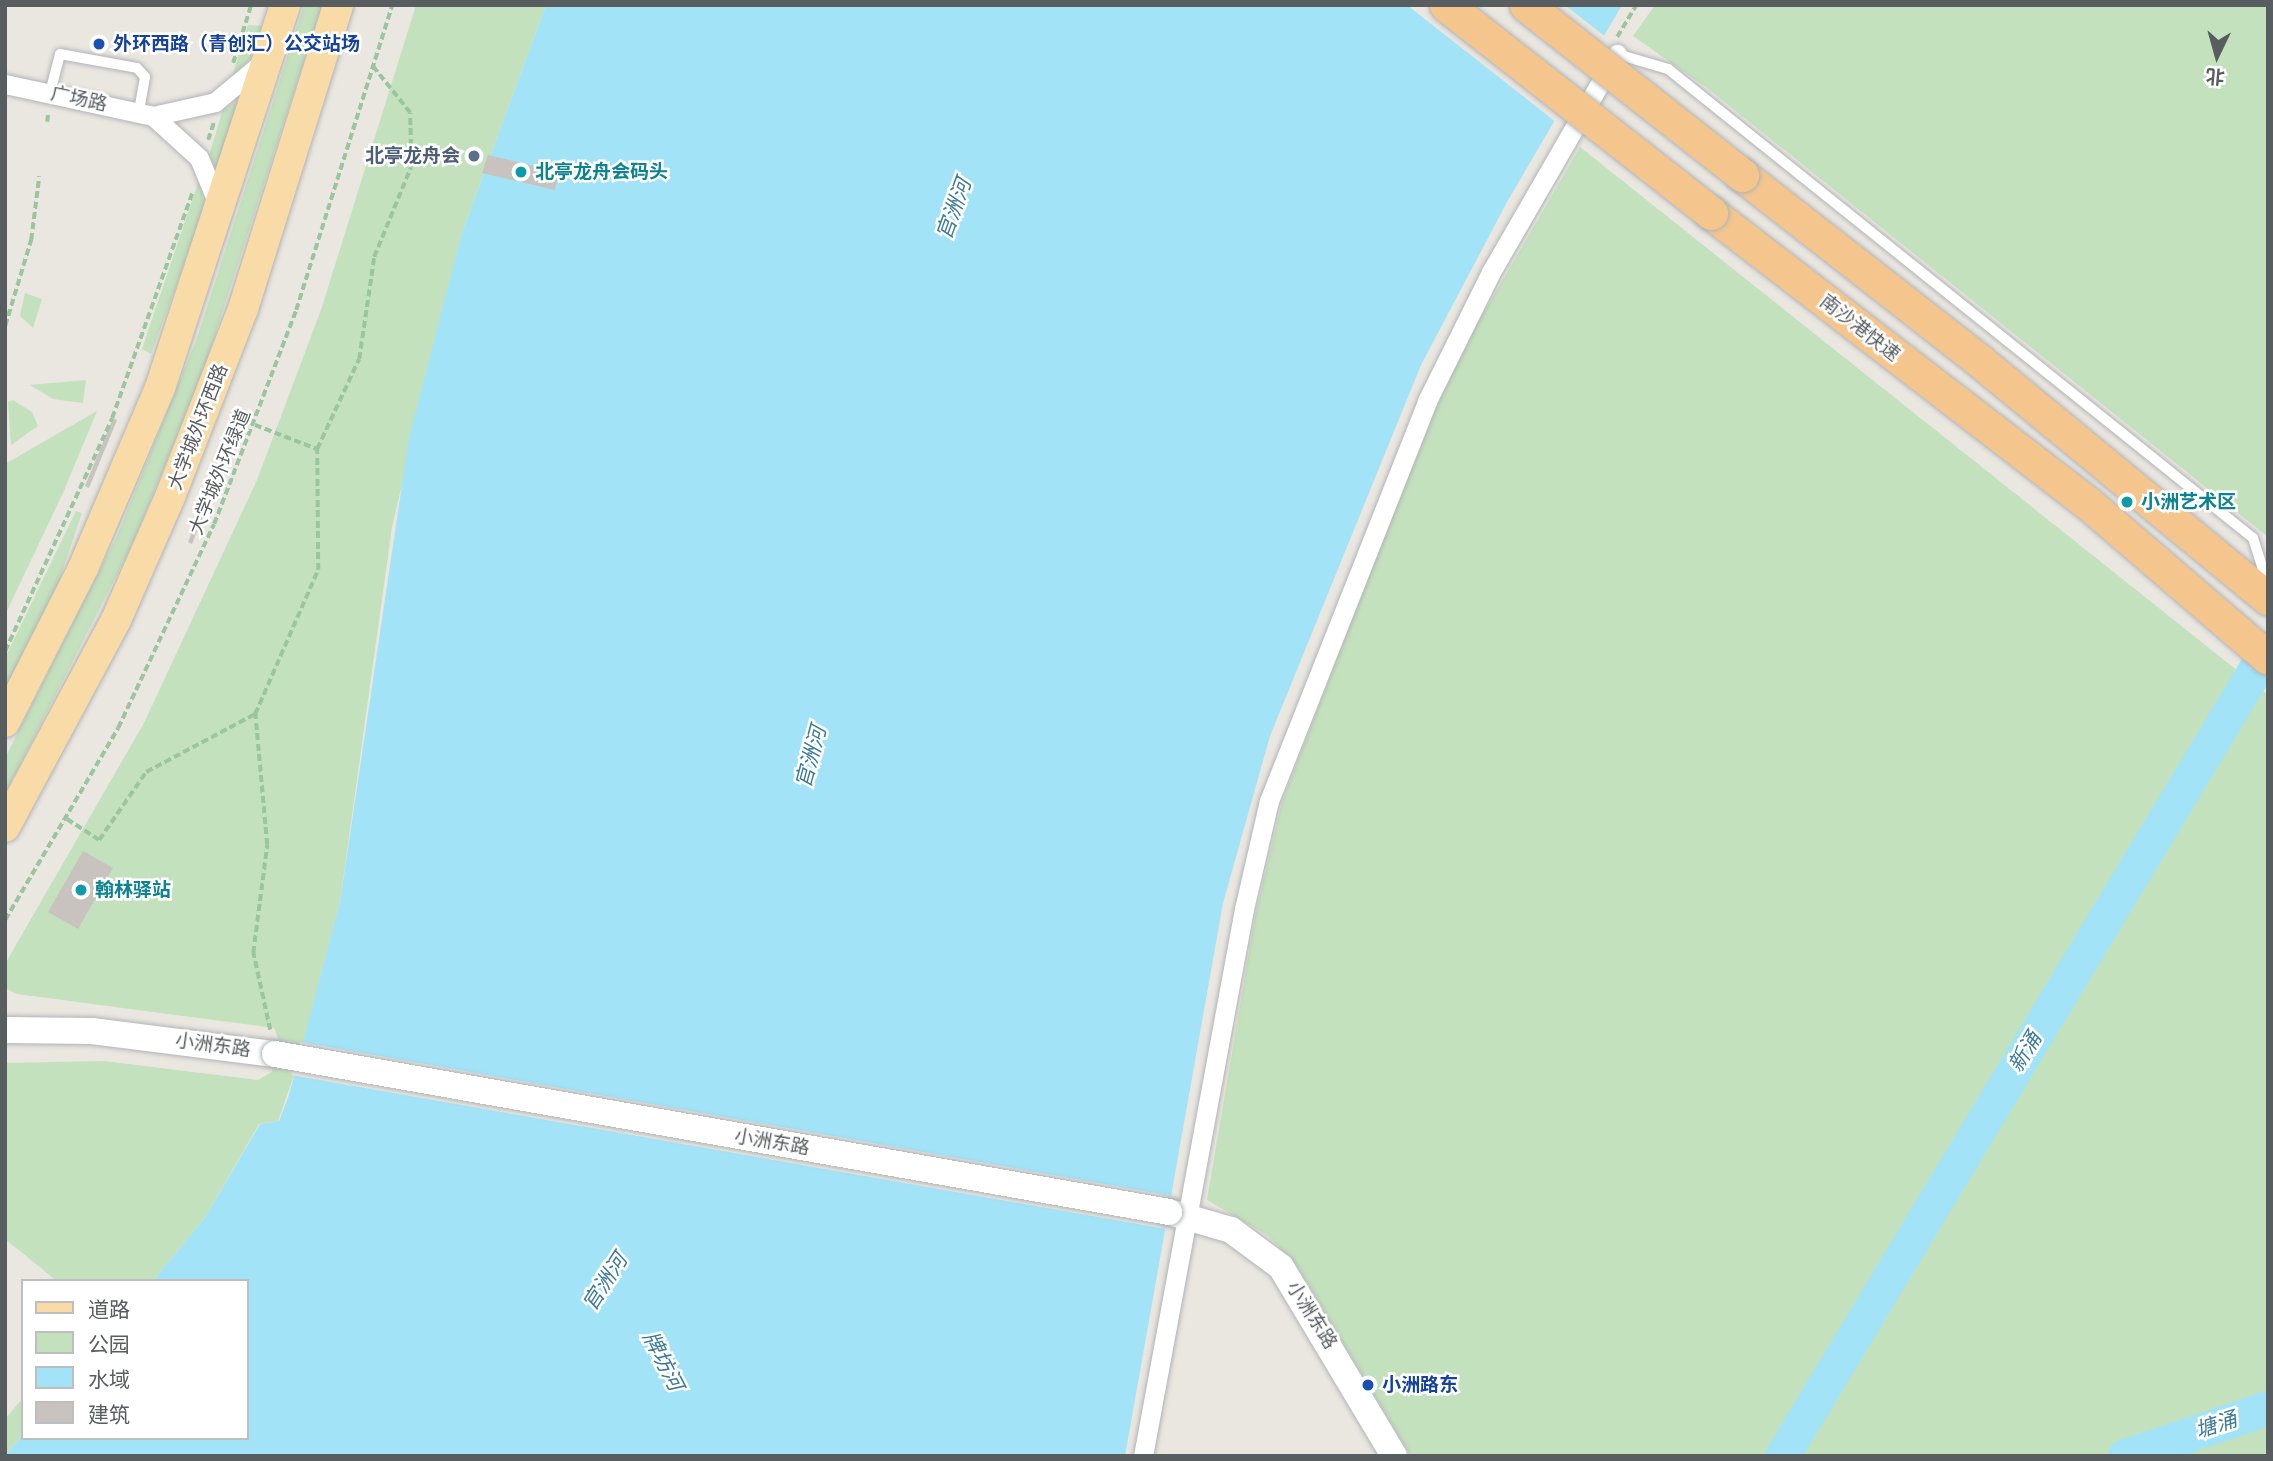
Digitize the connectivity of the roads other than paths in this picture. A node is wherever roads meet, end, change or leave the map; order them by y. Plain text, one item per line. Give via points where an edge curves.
1 (285, 5) edge
2 (338, 5) edge
3 (1447, 5) edge
4 (1526, 5) edge
5 (271, 50) junction
6 (1617, 54) joint
7 (5, 84) edge
8 (50, 93) junction
9 (146, 114) junction
10 (219, 219) junction
11 (2268, 585) edge
12 (2268, 599) edge
13 (2268, 659) edge
14 (5, 722) edge
15 (5, 827) edge
16 (5, 1017) edge
17 (17, 1029) edge
18 (1179, 1214) junction
19 (1143, 1456) edge
20 (1394, 1456) edge

1 - 5 main road
2 - 15 main road, 大学城外环西路 via 243,309 158,527 116,620
3 - 13 highway, 南沙港快速, bridge via 2089,504
4 - 12 highway, bridge via 1981,362
5 - 9 street, 广场路 via 227,96 204,106
5 - 10 main road
6 - 11 lane via 1668,69 2253,538
6 - 18 street via 1491,272 1427,401 1269,801
7 - 8 street, 广场路
8 - 9 street, 广场路
8 - 9 lane via 61,54 137,68 145,77
9 - 10 street via 205,167
10 - 14 main road via 119,488
16 - 17 main road, 小洲东路
17 - 18 main road, 小洲东路, bridge via 273,1043
18 - 19 street
18 - 20 main road, 小洲东路 via 1244,1237 1281,1267

